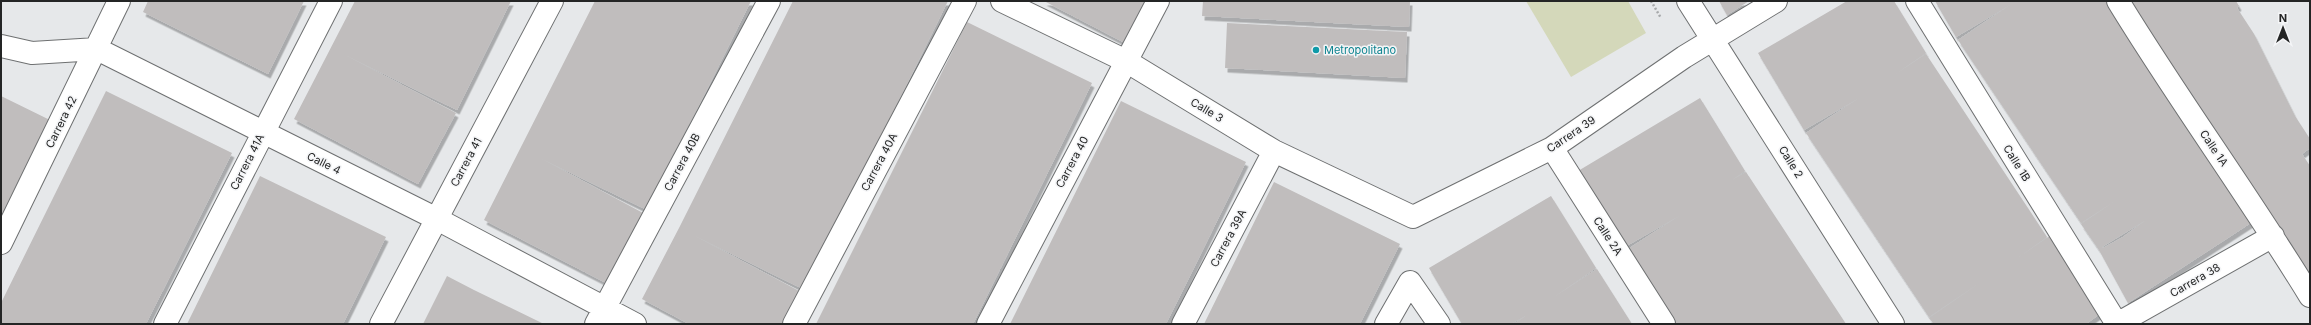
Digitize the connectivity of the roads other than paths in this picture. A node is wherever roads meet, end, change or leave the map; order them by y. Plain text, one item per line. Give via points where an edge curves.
1 (119, 1) edge
2 (331, 1) edge
3 (552, 1) edge
4 (769, 1) edge
5 (965, 1) edge
6 (1002, 1) edge
7 (1158, 1) edge
8 (1688, 1) edge
9 (1776, 1) edge
10 (1917, 1) edge
11 (2118, 1) edge
12 (1713, 39) junction
13 (1, 46) edge
14 (97, 49) junction
15 (1126, 61) junction
16 (262, 133) junction
17 (1552, 148) junction
18 (1274, 151) junction
19 (1413, 217) joint
20 (437, 219) junction
21 (2273, 236) junction
22 (1, 243) edge
23 (2310, 296) edge
24 (600, 316) edge
25 (166, 324) edge
26 (381, 324) edge
27 (635, 324) edge
28 (794, 324) edge
29 (988, 324) edge
30 (1182, 324) edge
31 (1386, 324) edge
32 (1439, 324) edge
33 (1664, 324) edge
34 (1894, 324) edge
35 (2117, 324) edge

1 - 14 street, Carrera 42
2 - 16 street, Carrera 41A
3 - 20 street, Carrera 41
4 - 24 street, Carrera 40B
5 - 28 street, Carrera 40A
6 - 15 street, Calle 3
7 - 15 street, Carrera 40
8 - 12 street, Calle 2
9 - 12 street, Carrera 39
10 - 35 street, Calle 1B
11 - 21 street, Calle 1A via 2149,52
12 - 17 street, Carrera 39
12 - 34 street, Calle 2
13 - 14 street via 32,53
14 - 16 street, Calle 4
14 - 22 street, Carrera 42
15 - 18 street, Calle 3
15 - 29 street, Carrera 40
16 - 20 street, Calle 4
16 - 25 street, Carrera 41A
17 - 19 street, Carrera 39
17 - 33 street, Calle 2A
18 - 19 street, Calle 3
18 - 30 street, Carrera 39A
20 - 24 street, Calle 4
20 - 26 street, Carrera 41
21 - 23 street, Calle 1A
21 - 35 street, Carrera 38
24 - 27 street, Calle 4
31 - 32 street via 1410,282

